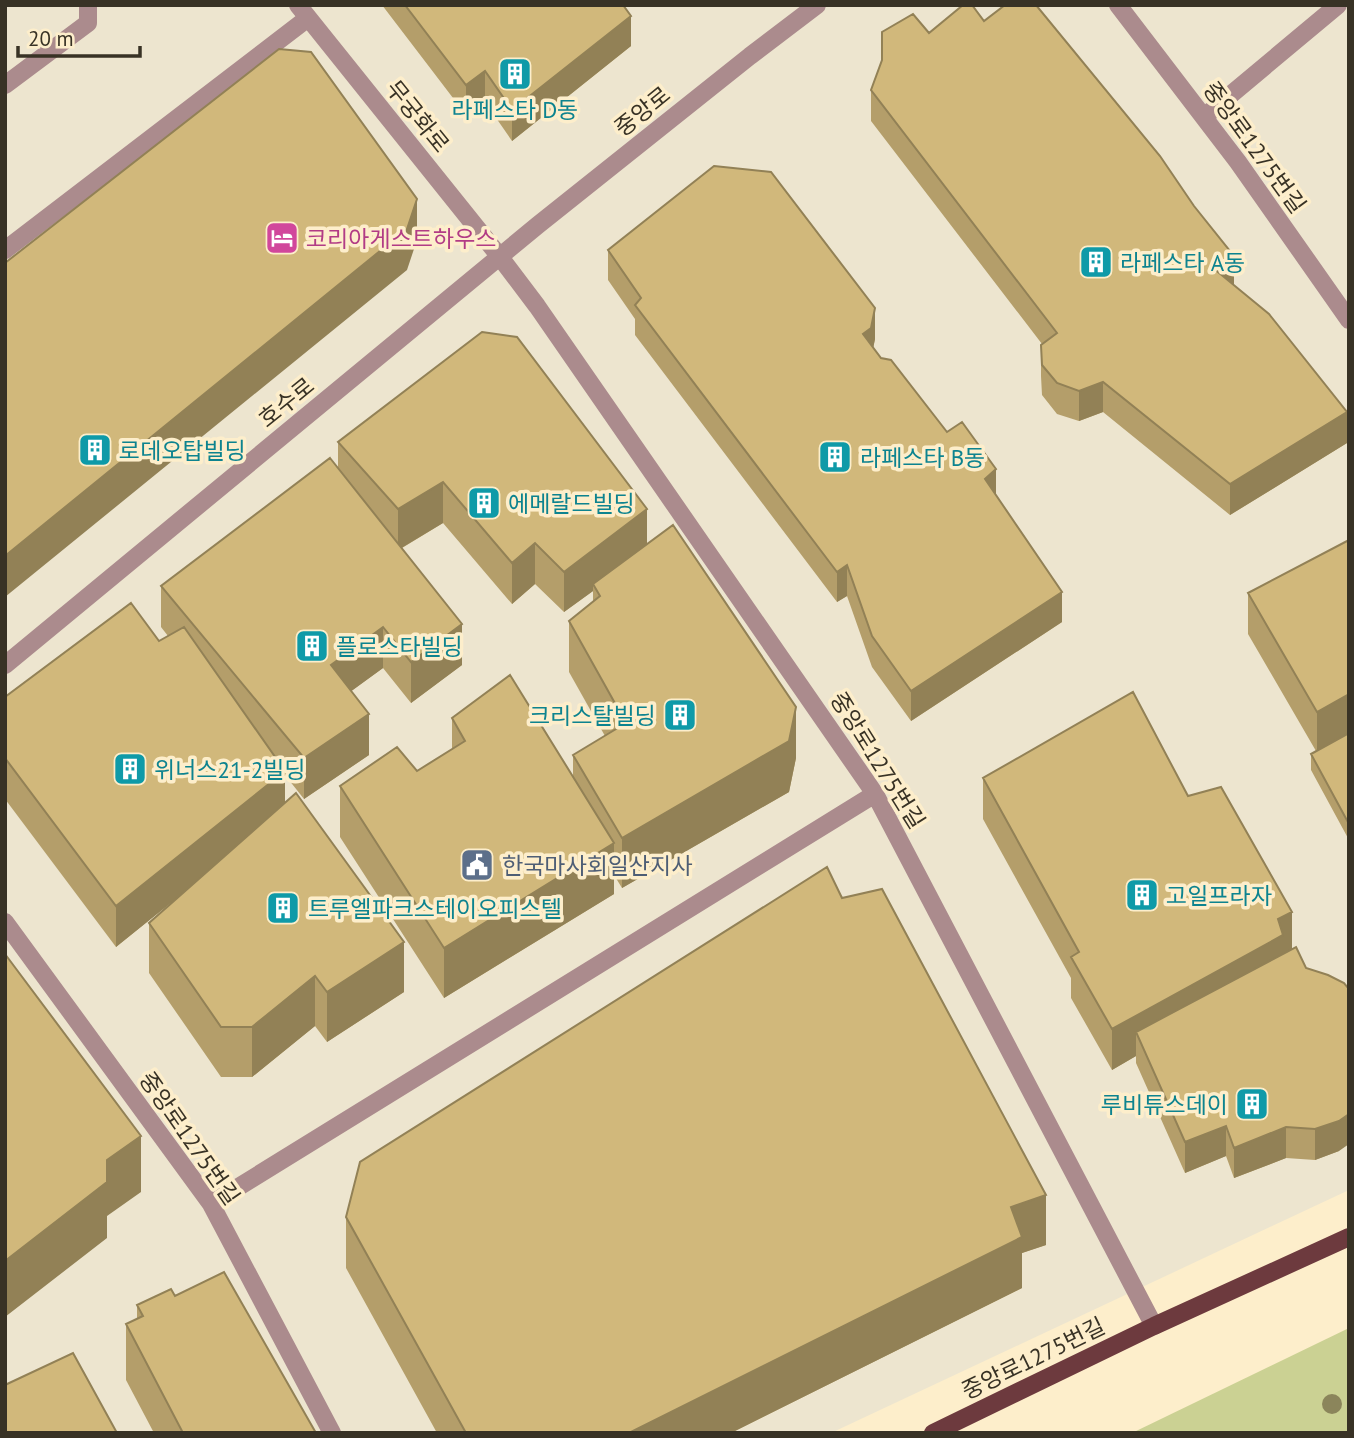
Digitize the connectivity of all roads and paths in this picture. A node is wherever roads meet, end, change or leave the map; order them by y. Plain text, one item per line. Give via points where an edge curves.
1 (88, 5) edge
2 (817, 5) edge
3 (1118, 5) edge
4 (1338, 5) edge
5 (303, 11) edge
6 (5, 85) edge
7 (1204, 117) junction
8 (5, 250) edge
9 (500, 257) junction
10 (1349, 320) edge
11 (5, 665) edge
12 (875, 794) junction
13 (5, 922) edge
14 (211, 1204) junction
15 (1349, 1237) edge
16 (1154, 1326) junction
17 (332, 1433) edge
18 (933, 1433) edge

1 - 6 street via 88,23
2 - 9 street, 중앙로
3 - 7 street, 중앙로1275번길
4 - 7 street
5 - 8 street
5 - 9 street, 무궁화로
7 - 10 street, 중앙로1275번길
9 - 11 street, 호수로
9 - 12 street, 중앙로1275번길
12 - 14 street
12 - 16 street, 중앙로1275번길
13 - 14 street, 중앙로1275번길
14 - 17 street, 중앙로1275번길
15 - 16 main road, 중앙로1275번길
16 - 18 main road, 중앙로1275번길

